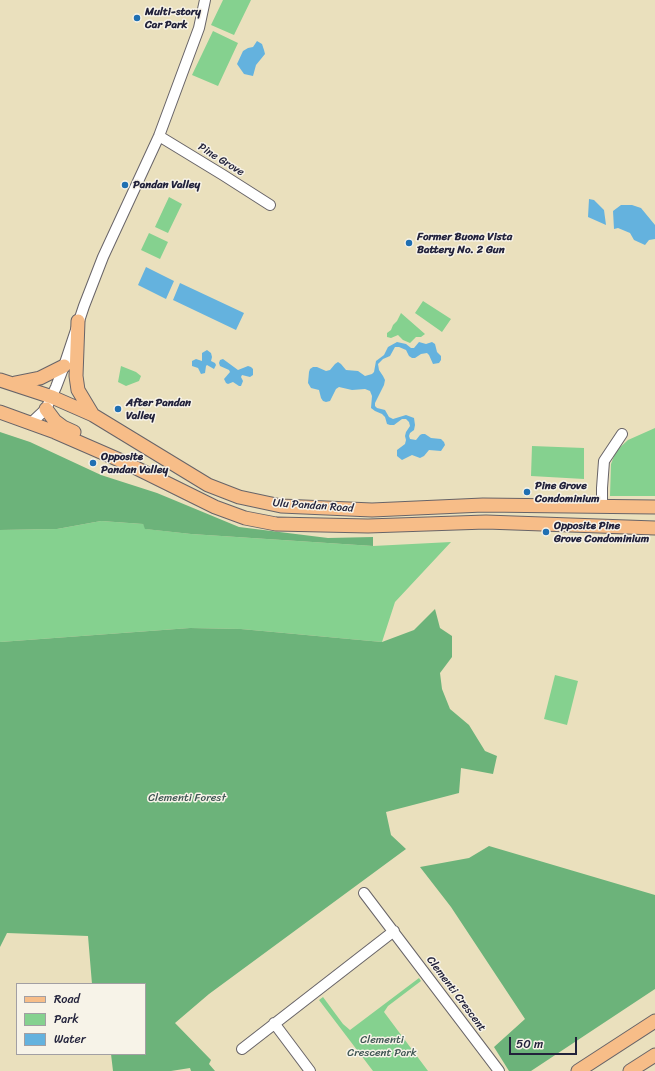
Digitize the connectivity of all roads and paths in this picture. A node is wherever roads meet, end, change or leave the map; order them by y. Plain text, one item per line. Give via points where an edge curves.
1 (198, 0) edge
2 (205, 0) edge
3 (199, 28) junction
4 (159, 136) junction
5 (270, 205) dead end
6 (78, 321) junction
7 (64, 366) junction
8 (0, 380) edge
9 (14, 384) junction
10 (49, 403) junction
11 (0, 412) edge
12 (93, 415) junction
13 (31, 423) junction
14 (622, 434) dead end
15 (124, 462) junction
16 (602, 507) junction
17 (655, 507) edge
18 (655, 528) edge
19 (364, 893) dead end
20 (394, 931) junction
21 (655, 1021) edge
22 (274, 1023) junction
23 (242, 1049) dead end
24 (655, 1055) edge
25 (310, 1071) edge
26 (499, 1071) edge
27 (578, 1071) edge
28 (630, 1071) edge

1 - 3 street
2 - 3 street
3 - 4 street
4 - 5 street, Pine Grove
4 - 6 street via 103,257
6 - 7 street
6 - 12 main road via 78,390
7 - 9 main road via 40,378
7 - 10 street
8 - 9 main road, Ulu Pandan Road
9 - 10 main road, Ulu Pandan Road
10 - 12 main road, Ulu Pandan Road
10 - 13 street
10 - 15 main road via 55,421 114,451 123,457
11 - 13 main road, Ulu Pandan Road
12 - 16 main road, Ulu Pandan Road via 208,485 239,497 281,506 372,510 483,505
13 - 15 main road, Ulu Pandan Road
14 - 16 street via 604,461
15 - 18 main road, Ulu Pandan Road via 215,507 245,518 276,524 368,526 486,522
16 - 17 main road, Ulu Pandan Road
19 - 20 street, Clementi Crescent
20 - 22 street
20 - 26 street, Clementi Crescent
21 - 27 main road
22 - 23 street
22 - 25 street
24 - 28 main road

